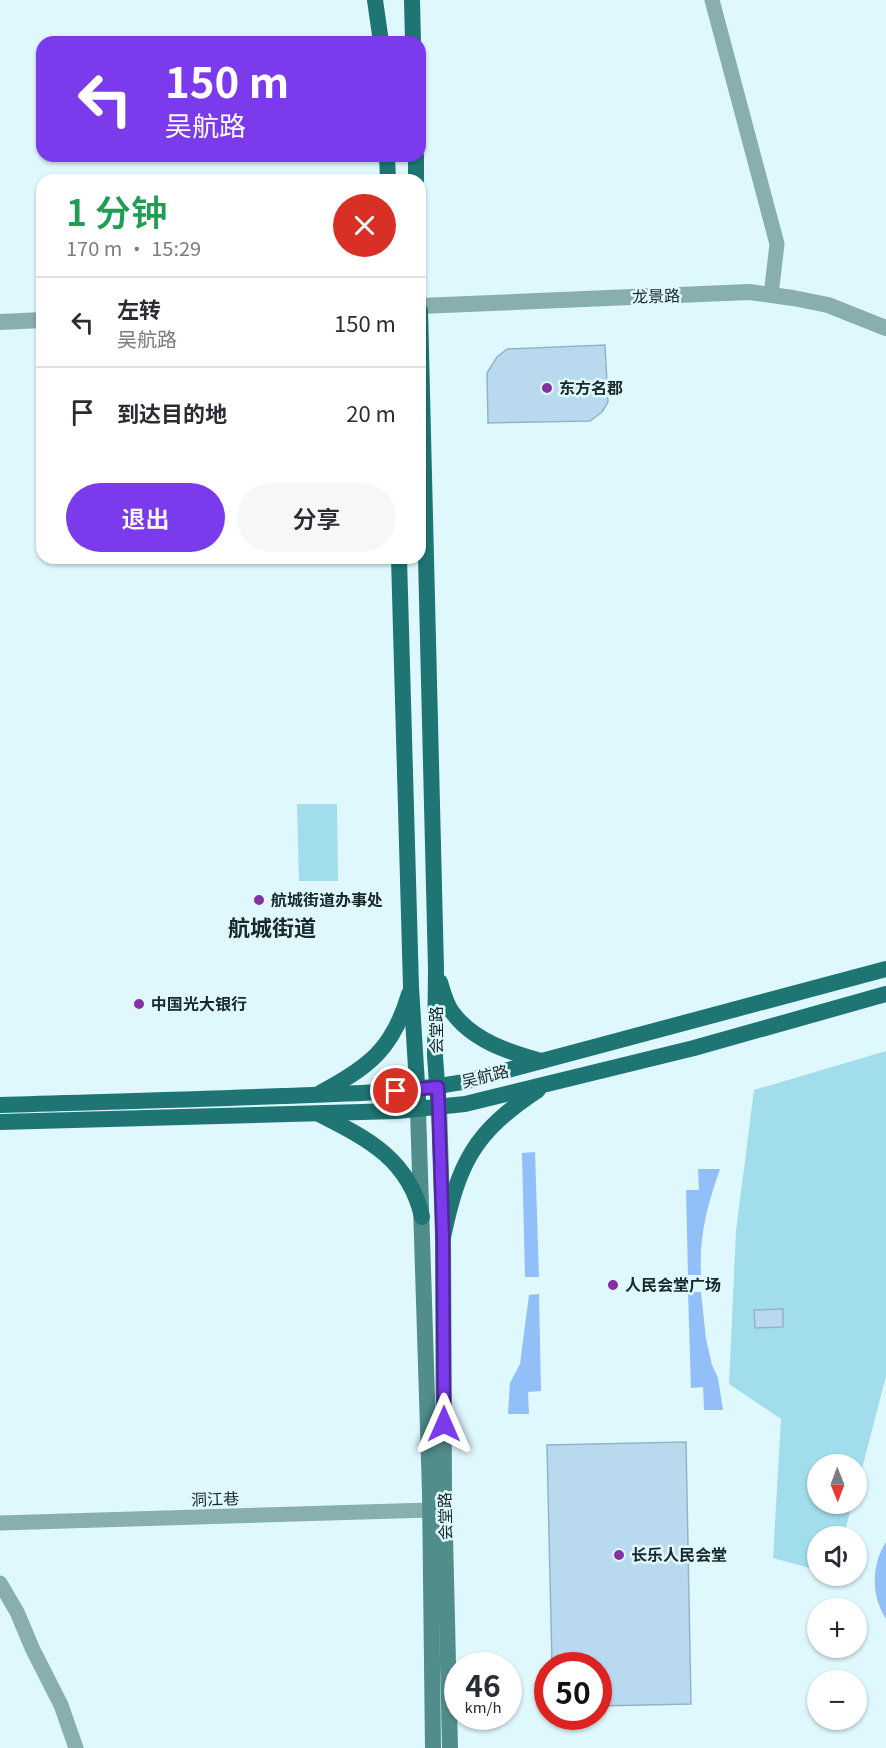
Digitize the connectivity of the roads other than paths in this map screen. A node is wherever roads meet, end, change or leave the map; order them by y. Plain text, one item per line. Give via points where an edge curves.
1 (375, 0) edge
2 (412, 0) edge
3 (712, 0) edge
4 (380, 36) edge
5 (413, 36) edge
6 (771, 295) junction
7 (426, 306) edge
8 (36, 320) edge
9 (0, 322) edge
10 (886, 328) edge
11 (426, 558) edge
12 (399, 564) edge
13 (436, 969) junction
14 (886, 969) edge
15 (411, 987) junction
16 (886, 994) edge
17 (542, 1061) junction
18 (547, 1084) junction
19 (438, 1087) junction
20 (418, 1090) junction
21 (316, 1095) junction
22 (0, 1105) edge
23 (439, 1108) junction
24 (418, 1110) junction
25 (318, 1113) junction
26 (0, 1122) edge
27 (422, 1217) junction
28 (443, 1237) junction
29 (430, 1510) junction
30 (0, 1523) edge
31 (0, 1583) edge
32 (76, 1748) edge
33 (433, 1748) edge
34 (450, 1748) edge

1 - 4 main road
2 - 5 main road
3 - 6 street via 777,244
6 - 7 street, 龙景路 via 749,292
6 - 10 street, 龙景路 via 828,305
8 - 9 street
11 - 13 main road, 会堂路
12 - 15 main road, 会堂路
13 - 17 main road via 452,1012 465,1026 497,1046
13 - 19 main road, 会堂路
14 - 17 main road, 吴航路
15 - 20 main road, 会堂路
15 - 21 main road via 384,1048 352,1074
16 - 18 main road, 吴航路
17 - 19 main road, 吴航路
18 - 23 main road, 吴航路
18 - 28 main road via 501,1117 472,1151 458,1178
19 - 20 main road, 吴航路
19 - 23 main road, 会堂路
20 - 21 main road, 吴航路
20 - 24 main road, 会堂路
21 - 22 main road, 吴航路
23 - 24 main road, 吴航路
23 - 28 main road, 会堂路
24 - 25 main road, 吴航路
24 - 27 main road, 会堂路
25 - 26 main road, 吴航路
25 - 27 main road via 366,1138 387,1155 413,1187
27 - 29 main road, 会堂路
28 - 34 main road, 会堂路
29 - 30 street, 洞江巷
29 - 33 main road, 会堂路
31 - 32 street via 61,1705

